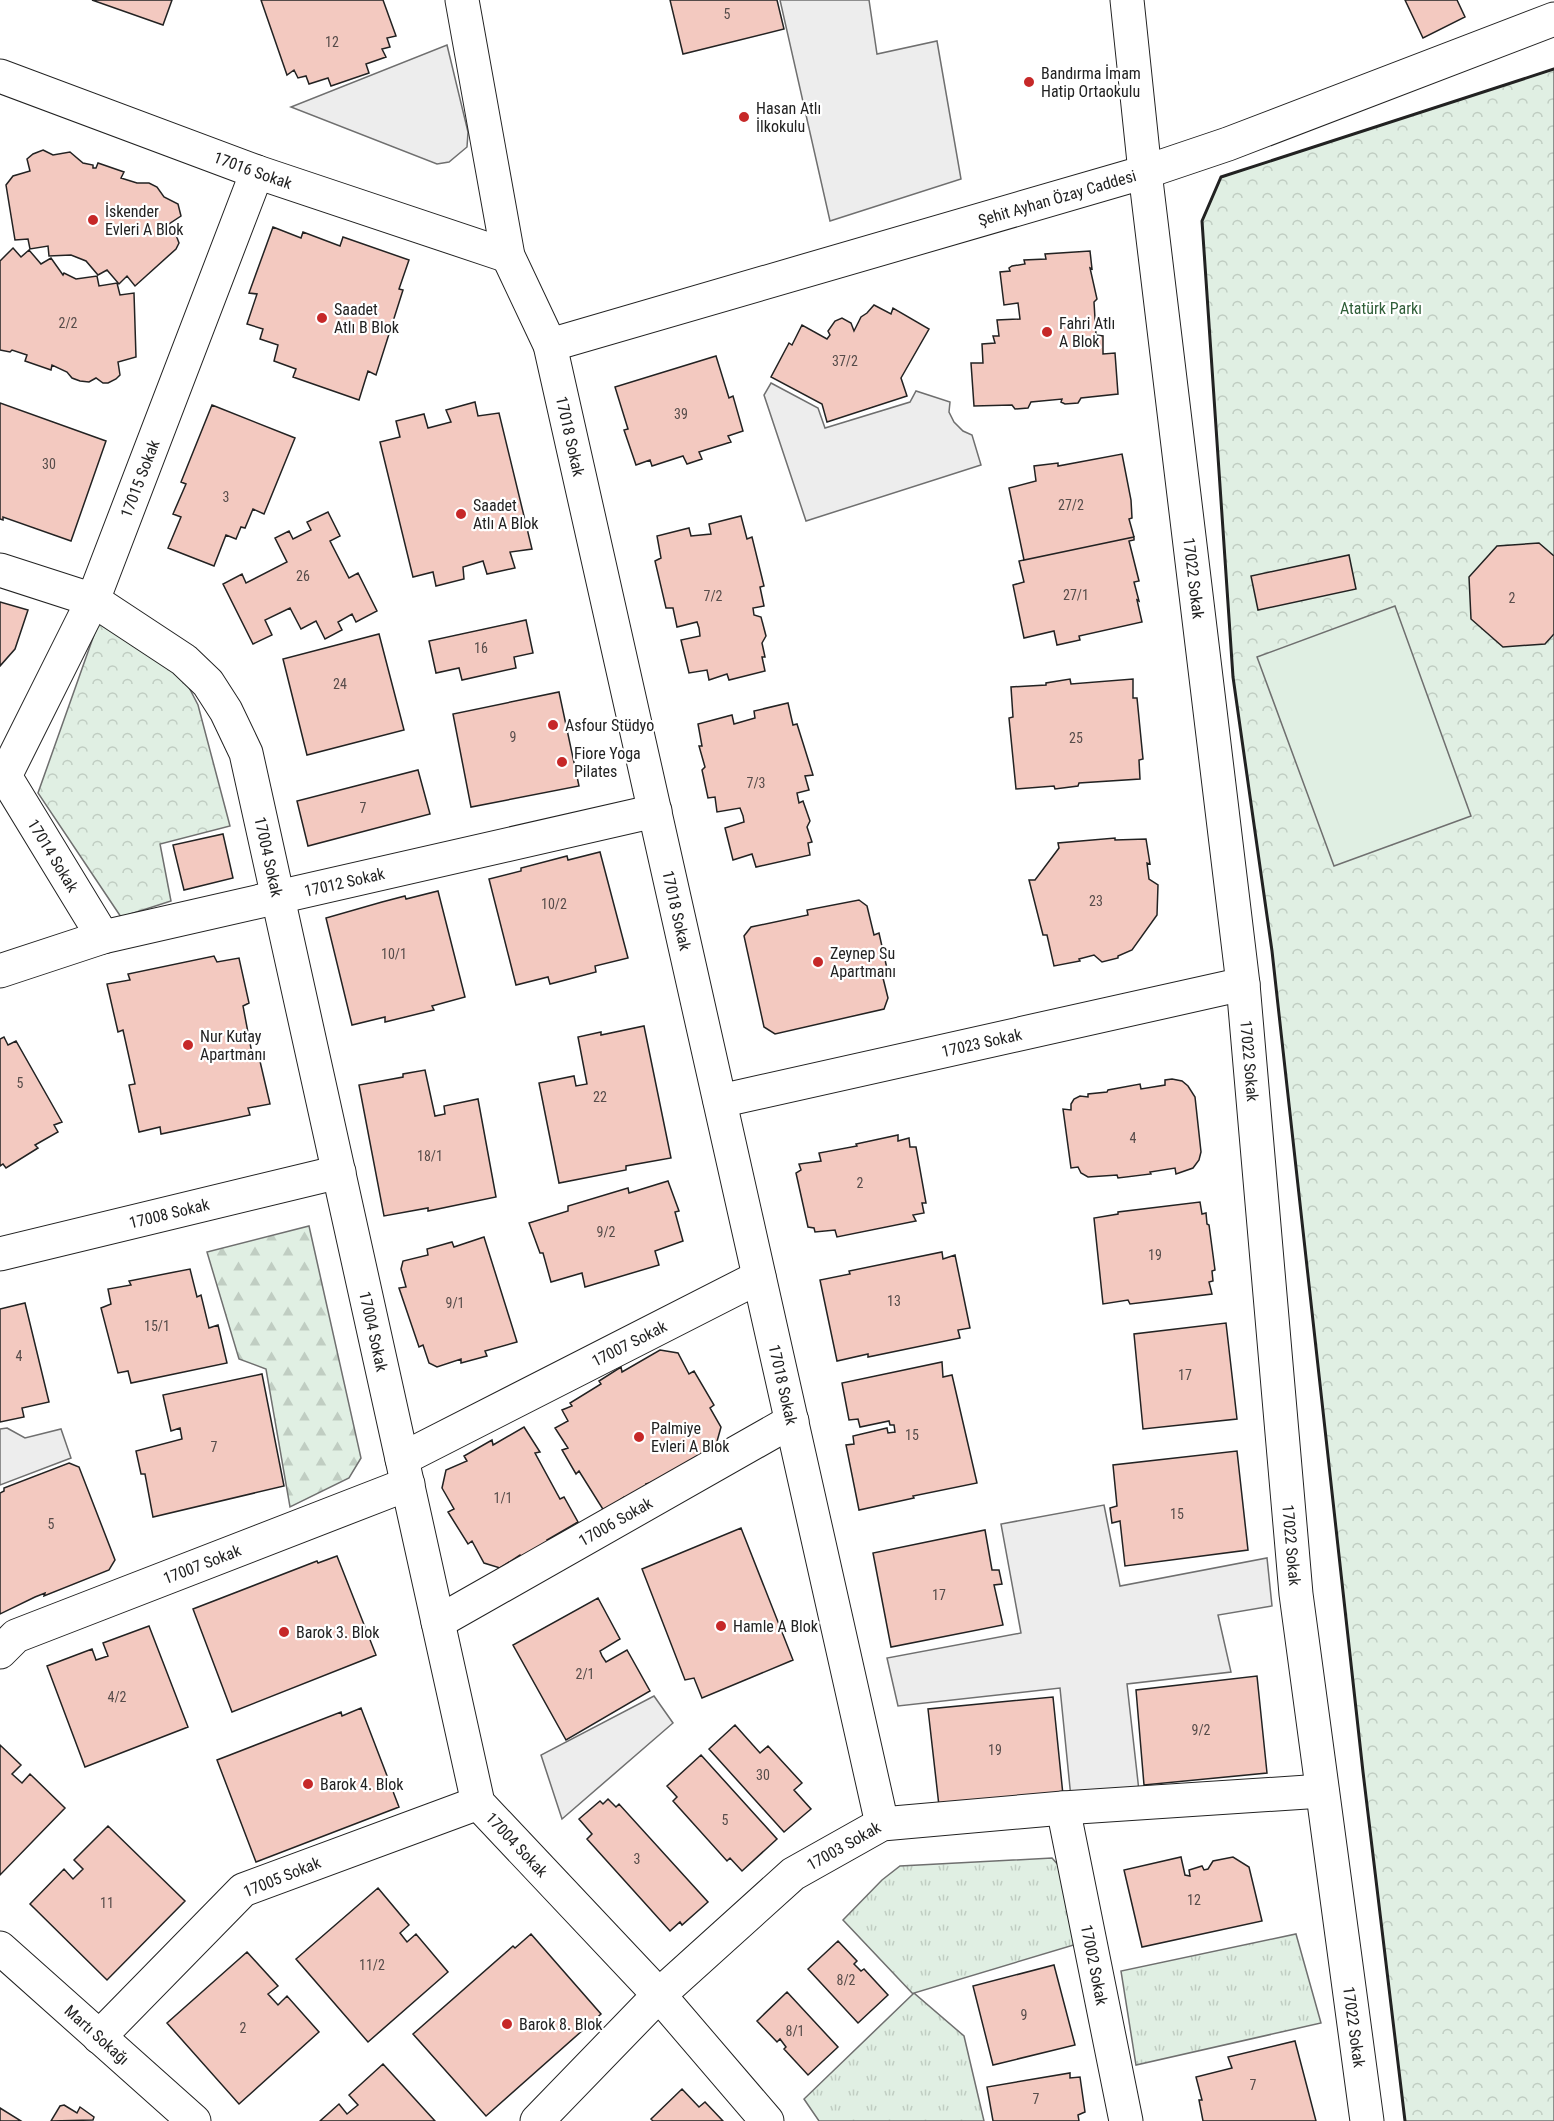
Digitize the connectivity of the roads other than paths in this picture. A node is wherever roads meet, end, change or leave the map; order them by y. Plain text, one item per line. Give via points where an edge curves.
1 (462, 0) edge
2 (1127, 0) edge
3 (1554, 19) edge
4 (0, 76) edge
5 (257, 172) junction
6 (1146, 172) junction
7 (508, 256) junction
8 (550, 345) junction
9 (0, 570) edge
10 (93, 600) junction
11 (2, 776) edge
12 (655, 811) junction
13 (279, 897) junction
14 (103, 937) junction
15 (0, 971) edge
16 (1243, 984) junction
17 (720, 1101) junction
18 (339, 1172) junction
19 (0, 1254) edge
20 (759, 1277) junction
21 (792, 1421) junction
22 (405, 1471) junction
23 (438, 1622) junction
24 (0, 1652) edge
25 (1322, 1791) junction
26 (478, 1803) junction
27 (1063, 1808) junction
28 (882, 1824) junction
29 (0, 1948) edge
30 (659, 1995) junction
31 (99, 2037) junction
32 (194, 2121) edge
33 (537, 2121) edge
34 (767, 2121) edge
35 (1126, 2121) edge
36 (1367, 2121) edge

1 - 7 street, 17018 Sokak
2 - 6 street, 17022 Sokak
3 - 6 street, Şehit Ayhan Özay Caddesi
4 - 5 street, 17016 Sokak
5 - 7 street, 17016 Sokak
5 - 10 street, 17015 Sokak
6 - 8 street, Şehit Ayhan Özay Caddesi
6 - 16 street, 17022 Sokak
7 - 8 street, 17018 Sokak
8 - 12 street, 17018 Sokak
9 - 10 street, 17004 Sokak
10 - 11 street, 17015 Sokak
10 - 13 street, 17004 Sokak via 184,660 208,683 226,711 246,753
11 - 14 street, 17014 Sokak
12 - 13 street, 17012 Sokak
12 - 17 street, 17018 Sokak
13 - 14 street, 17012 Sokak
13 - 18 street, 17004 Sokak
14 - 15 street, 17012 Sokak
16 - 17 street, 17023 Sokak
16 - 25 street, 17022 Sokak via 1296,1594
17 - 20 street, 17018 Sokak
18 - 19 street, 17008 Sokak
18 - 22 street, 17004 Sokak
20 - 21 street, 17018 Sokak
20 - 22 street, 17007 Sokak
21 - 23 street, 17006 Sokak
21 - 28 street, 17018 Sokak
22 - 23 street, 17004 Sokak
22 - 24 street, 17007 Sokak via 16,1636
23 - 26 street, 17004 Sokak
25 - 27 street, 17003 Sokak
25 - 36 street, 17022 Sokak
26 - 30 street, 17004 Sokak
26 - 31 street, 17005 Sokak via 243,1890
27 - 28 street, 17003 Sokak
27 - 35 street, 17002 Sokak
28 - 30 street, 17003 Sokak via 793,1874
29 - 31 street, Martı Sokağı
30 - 33 street, 17003 Sokak
30 - 34 street, 17004 Sokak
31 - 32 street, Martı Sokağı

